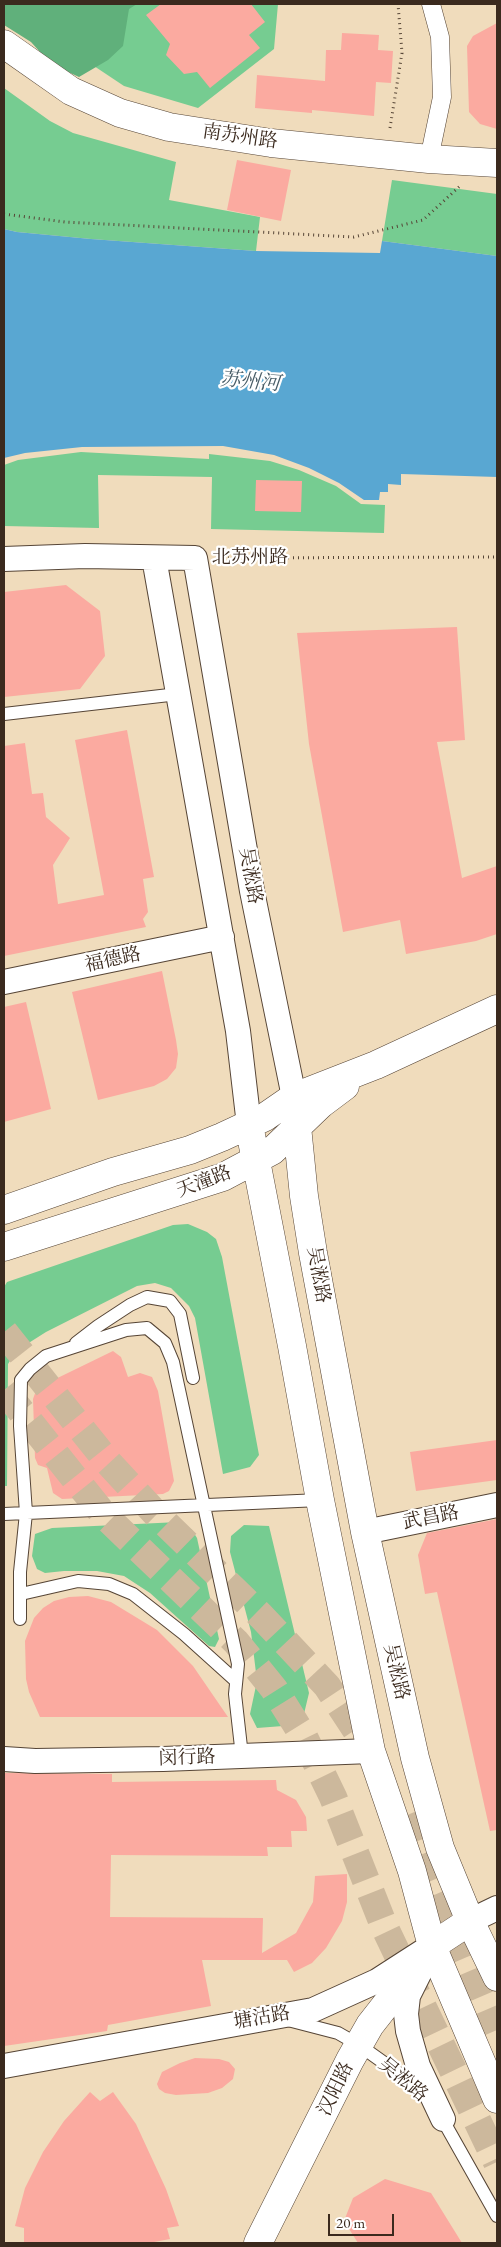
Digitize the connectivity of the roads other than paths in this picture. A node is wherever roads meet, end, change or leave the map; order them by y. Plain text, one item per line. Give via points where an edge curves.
1 (431, 4) edge
2 (4, 44) edge
3 (429, 159) junction
4 (497, 163) edge
5 (154, 558) junction
6 (195, 558) joint
7 (4, 559) edge
8 (178, 694) junction
9 (4, 714) edge
10 (222, 937) junction
11 (4, 982) edge
12 (497, 1009) edge
13 (376, 1065) junction
14 (294, 1097) junction
15 (248, 1126) junction
16 (298, 1128) junction
17 (254, 1159) junction
18 (4, 1210) edge
19 (4, 1247) edge
20 (71, 1348) junction
21 (193, 1378) dead end
22 (320, 1500) junction
23 (204, 1505) junction
24 (497, 1505) edge
25 (26, 1513) junction
26 (4, 1514) edge
27 (365, 1532) junction
28 (20, 1594) junction
29 (20, 1619) dead end
30 (235, 1680) junction
31 (371, 1751) junction
32 (242, 1756) junction
33 (4, 1759) edge
34 (497, 1908) edge
35 (470, 1920) junction
36 (432, 1946) junction
37 (497, 1977) edge
38 (275, 2016) junction
39 (359, 2045) junction
40 (4, 2066) edge
41 (497, 2099) edge
42 (443, 2119) junction
43 (497, 2216) edge
44 (258, 2243) edge

1 - 3 street via 440,37 442,97
2 - 3 main road, 南苏州路 via 71,90 120,113 161,124 272,143
3 - 4 main road, 南苏州路
5 - 6 street, 北苏州路
5 - 7 street, 北苏州路
5 - 8 street, 吴淞路
6 - 14 street, 吴淞路 via 252,890
8 - 9 lane
8 - 10 street, 吴淞路
10 - 11 street, 福德路
10 - 15 street, 吴淞路 via 238,1031
12 - 13 main road, 天潼路
13 - 14 main road, 天潼路
13 - 16 main road, 天潼路 via 321,1104
14 - 15 main road, 天潼路
14 - 16 main road, 吴淞路
15 - 17 main road, 吴淞路
15 - 18 main road, 天潼路 via 190,1150 113,1172
16 - 17 main road, 天潼路 via 272,1151
16 - 27 main road, 吴淞路 via 304,1196
17 - 19 main road, 天潼路 via 214,1180
17 - 22 main road, 吴淞路 via 291,1337
20 - 21 lane via 130,1305 147,1298 170,1302 180,1314
20 - 23 lane via 126,1330 147,1328 165,1343 173,1362
20 - 25 lane via 46,1356 21,1380 20,1426
22 - 23 lane
22 - 31 main road, 吴淞路
23 - 25 lane
23 - 30 lane via 238,1664
24 - 27 street, 武昌路
25 - 26 lane
25 - 28 lane
27 - 35 main road, 吴淞路 via 415,1758 440,1848
28 - 29 lane
28 - 30 lane via 78,1581 109,1584 133,1594
30 - 32 lane
31 - 32 street, 闵行路
31 - 36 main road, 吴淞路 via 412,1871
32 - 33 street, 闵行路 via 144,1760
34 - 35 street, 塘沽路
35 - 36 main road, 塘沽路
35 - 37 main road, 吴淞路
36 - 38 street, 塘沽路 via 378,1981 312,2010
36 - 39 main road, 汉阳路 via 370,2025
36 - 41 main road, 吴淞路
36 - 42 street, 吴淞路 via 408,1996 406,2014 418,2066
38 - 39 lane, 吴淞路 via 338,2033
38 - 40 street, 塘沽路
39 - 42 lane, 吴淞路 via 414,2085
39 - 44 main road, 汉阳路
42 - 43 lane, 吴淞路

